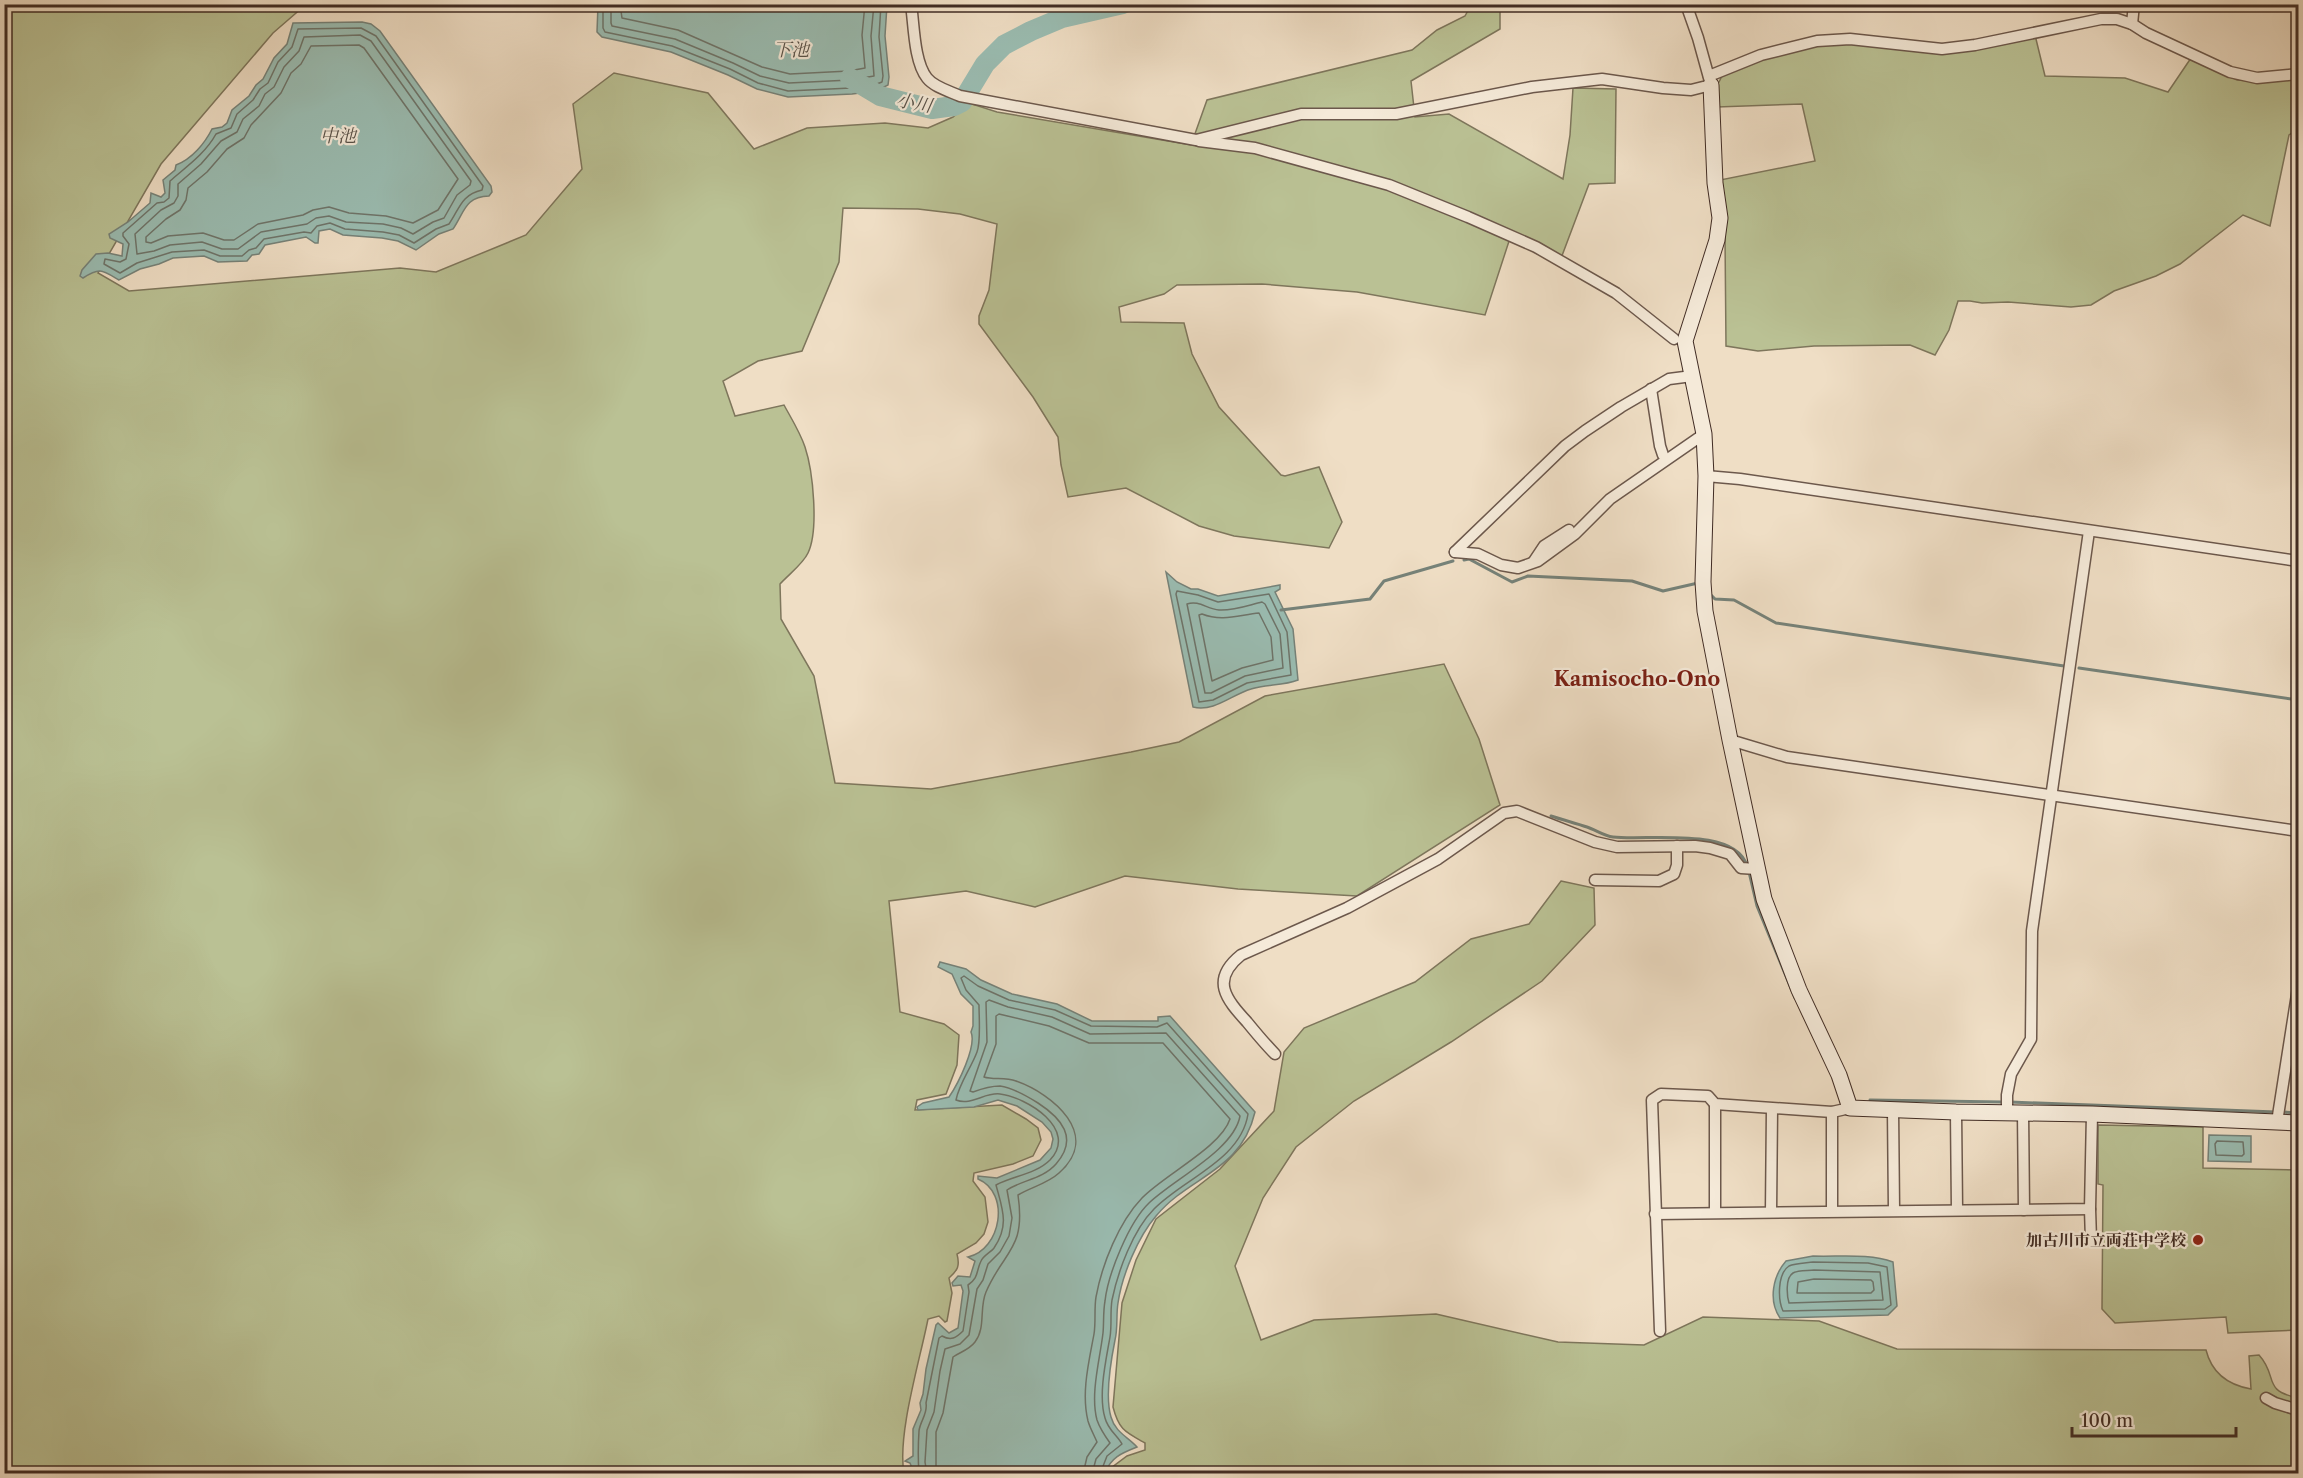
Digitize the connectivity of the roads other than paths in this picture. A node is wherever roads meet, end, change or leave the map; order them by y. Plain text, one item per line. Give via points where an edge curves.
1 (912, 4) edge
2 (1686, 4) edge
3 (2134, 4) edge
4 (2132, 24) junction
5 (2298, 74) edge
6 (1709, 80) junction
7 (1196, 140) junction
8 (1674, 339) dead end
9 (1692, 376) junction
10 (1651, 389) junction
11 (1699, 437) junction
12 (1663, 455) junction
13 (1706, 476) junction
14 (2090, 531) junction
15 (2298, 561) edge
16 (1532, 564) junction
17 (1730, 740) junction
18 (2051, 796) junction
19 (2298, 831) edge
20 (1677, 846) junction
21 (1757, 869) junction
22 (1595, 880) dead end
23 (2298, 988) edge
24 (1275, 1054) dead end
25 (1715, 1104) junction
26 (1850, 1108) junction
27 (1772, 1109) junction
28 (1893, 1110) junction
29 (1832, 1112) junction
30 (1956, 1112) junction
31 (2007, 1112) junction
32 (2023, 1112) junction
33 (2092, 1114) junction
34 (2277, 1122) junction
35 (2298, 1123) edge
36 (2090, 1209) junction
37 (1894, 1210) junction
38 (1957, 1210) junction
39 (2024, 1210) junction
40 (1832, 1211) junction
41 (1715, 1212) junction
42 (1771, 1212) junction
43 (1655, 1214) junction
44 (2091, 1240) dead end
45 (1660, 1331) dead end
46 (2266, 1398) dead end
47 (2298, 1410) edge

1 - 7 street via 917,52 926,78 935,85 968,98
2 - 6 street
3 - 4 street
4 - 5 street via 2230,72 2257,78
4 - 6 street via 2101,19 1942,49 1850,39 1817,41 1761,55
6 - 7 street via 1690,90 1681,90 1602,79 1532,87 1396,114 1301,114
6 - 9 street via 1720,218 1717,240 1685,341
7 - 8 street via 1255,148 1378,182 1468,216 1536,247 1616,293
9 - 10 street via 1668,379
9 - 11 street
10 - 12 street
10 - 16 street via 1565,446 1455,552 1478,554 1518,568
11 - 12 street via 1681,442
11 - 13 street
11 - 16 street via 1610,499 1575,534
12 - 16 street via 1544,546
13 - 14 street
13 - 17 street via 1705,611
14 - 15 street
14 - 18 street
17 - 18 street via 1787,756
17 - 21 street
18 - 19 street
18 - 31 street via 2032,931 2031,1039 2011,1074
20 - 21 street via 1710,848 1730,854 1741,868
20 - 22 street via 1674,874 1659,881
20 - 24 street via 1617,847 1517,811 1504,813 1438,859 1347,908 1233,961 1225,975 1226,999
21 - 26 street via 1764,899 1799,990
23 - 34 street
25 - 27 street
25 - 41 street
25 - 43 street via 1708,1096 1660,1094 1652,1100
26 - 28 street
26 - 29 street
27 - 29 street
27 - 42 street
28 - 30 street
28 - 37 street
29 - 40 street
30 - 31 street
30 - 38 street
31 - 32 street
32 - 33 street
32 - 39 street
33 - 34 street
33 - 36 street
34 - 35 street
36 - 39 street
36 - 44 street
37 - 38 street
37 - 40 street
38 - 39 street
40 - 42 street
41 - 42 street
41 - 43 street
43 - 45 street
46 - 47 street

